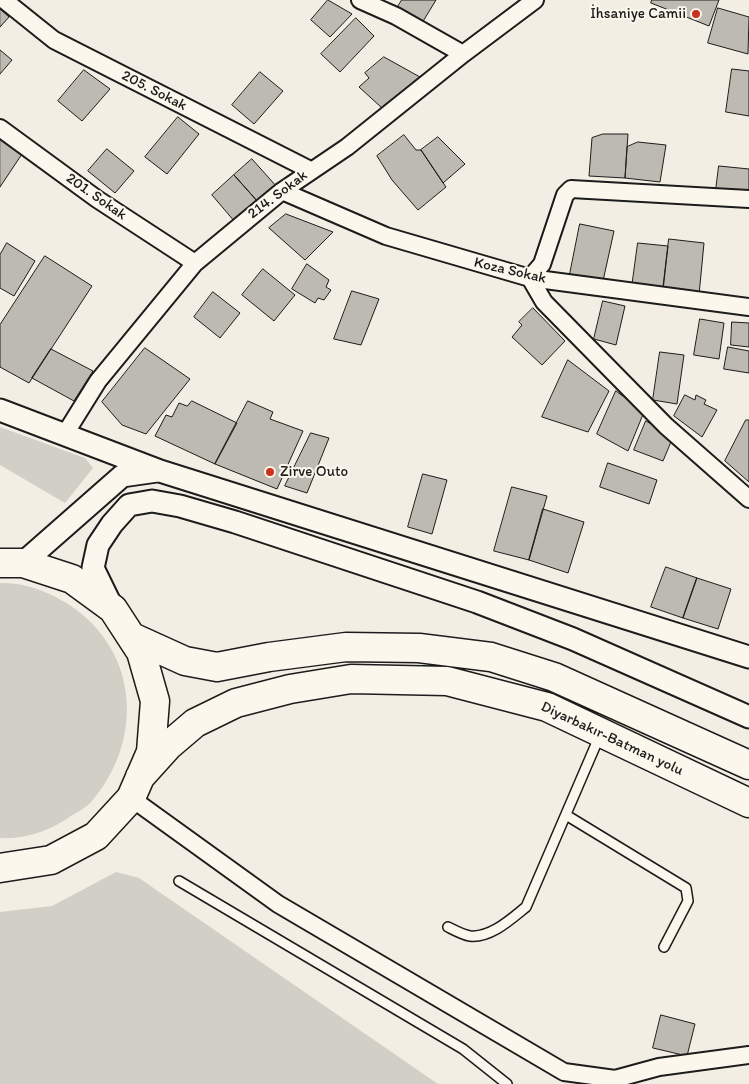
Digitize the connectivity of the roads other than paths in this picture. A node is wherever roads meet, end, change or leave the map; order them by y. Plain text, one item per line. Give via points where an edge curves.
1 (4, 0) edge
2 (360, 0) edge
3 (534, 0) edge
4 (463, 54) junction
5 (0, 128) edge
6 (310, 170) junction
7 (282, 191) junction
8 (749, 199) edge
9 (195, 263) junction
10 (530, 278) junction
11 (749, 307) edge
12 (0, 410) edge
13 (65, 434) junction
14 (160, 471) junction
15 (749, 499) edge
16 (12, 563) edge
17 (113, 609) junction
18 (132, 637) junction
19 (749, 658) edge
20 (749, 717) edge
21 (601, 732) junction
22 (749, 765) edge
23 (135, 787) junction
24 (749, 803) edge
25 (566, 815) junction
26 (0, 868) edge
27 (179, 881) dead end
28 (448, 928) dead end
29 (664, 947) dead end
30 (749, 1055) edge
31 (616, 1081) edge
32 (507, 1084) edge

1 - 6 street, 205. Sokak via 54,40
2 - 4 street via 396,16
3 - 4 street, 214. Sokak
4 - 6 street, 214. Sokak via 347,148
5 - 9 street, 201. Sokak via 97,199
6 - 7 street, 214. Sokak
7 - 9 street, 214. Sokak
7 - 10 street, Koza Sokak via 386,236
8 - 10 street via 571,189 565,195 542,264
9 - 13 street, 214. Sokak via 98,381
10 - 11 street, Koza Sokak
10 - 15 street via 544,302 666,426
12 - 13 street
13 - 14 street
14 - 16 street via 122,476
14 - 19 street
16 - 17 highway via 72,579
17 - 18 highway
17 - 20 street via 93,568 98,545 129,505 152,501 235,522 477,602 573,639
18 - 22 highway via 185,661 217,667 346,647 419,648 492,657 554,677
18 - 23 highway via 141,652 155,701 151,752
21 - 23 highway, Diyarbakır-Batman yolu via 547,706 447,681 351,679 290,689 236,703 194,723 168,746
21 - 24 highway, Diyarbakır-Batman yolu
21 - 25 lane
23 - 26 highway, Diyarbakır-Batman yolu via 96,836 51,860
23 - 31 street via 278,904 564,1072
25 - 28 lane via 526,908 502,927 486,933 470,936
25 - 29 lane via 686,888 688,900
27 - 32 lane via 463,1049
30 - 31 street via 659,1067

